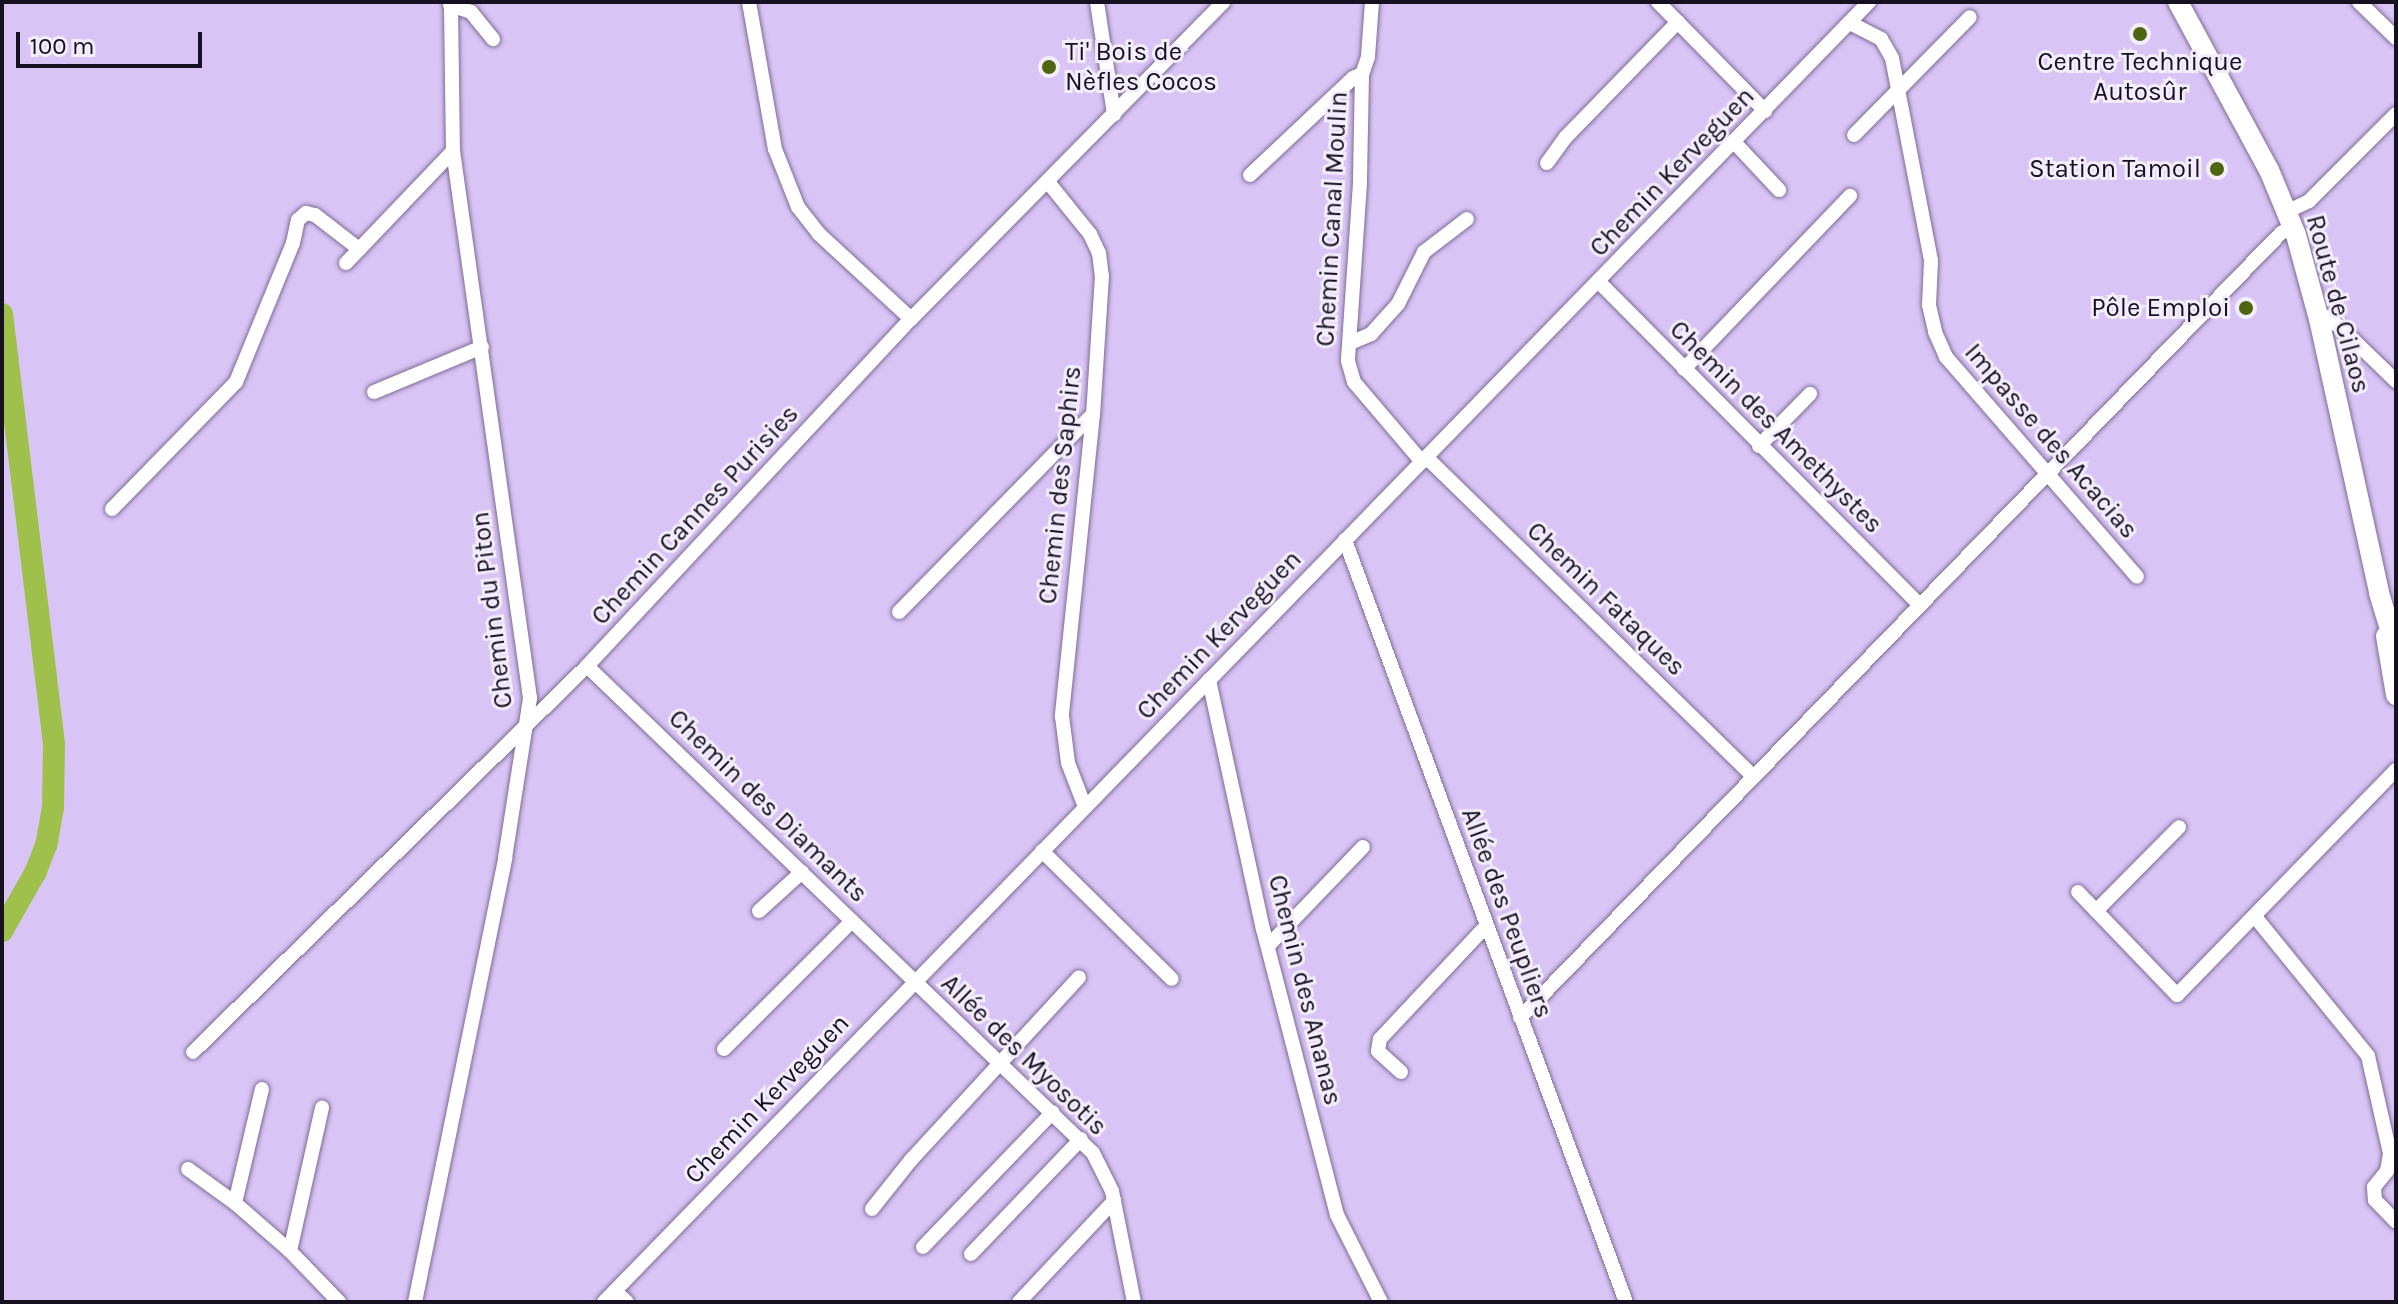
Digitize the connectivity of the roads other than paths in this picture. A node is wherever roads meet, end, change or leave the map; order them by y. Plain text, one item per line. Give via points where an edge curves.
1 (749, 2) edge
2 (1097, 2) edge
3 (1224, 2) edge
4 (1372, 2) edge
5 (1658, 2) edge
6 (1869, 2) edge
7 (2178, 2) edge
8 (2359, 2) edge
9 (450, 4) edge
10 (1970, 17) dead end
11 (1678, 22) junction
12 (1850, 23) junction
13 (2396, 38) edge
14 (493, 39) dead end
15 (1362, 74) junction
16 (1898, 91) junction
17 (1765, 111) junction
18 (2396, 114) edge
19 (1114, 115) junction
20 (1854, 135) dead end
21 (1734, 142) junction
22 (453, 151) junction
23 (1547, 163) dead end
24 (1250, 175) dead end
25 (1048, 182) junction
26 (1779, 190) dead end
27 (1850, 196) dead end
28 (1467, 219) dead end
29 (2290, 219) junction
30 (359, 249) junction
31 (346, 263) dead end
32 (1599, 282) junction
33 (911, 319) junction
34 (2319, 319) junction
35 (1350, 343) junction
36 (482, 347) junction
37 (1684, 369) junction
38 (2396, 381) edge
39 (374, 392) dead end
40 (1810, 394) dead end
41 (1093, 414) junction
42 (1759, 446) junction
43 (1424, 459) junction
44 (2047, 476) junction
45 (112, 509) dead end
46 (1345, 540) junction
47 (2137, 577) dead end
48 (2379, 593) junction
49 (1920, 605) junction
50 (899, 612) dead end
51 (2396, 649) edge
52 (587, 666) junction
53 (1209, 680) junction
54 (2396, 695) edge
55 (528, 723) junction
56 (2396, 770) edge
57 (1752, 775) junction
58 (1085, 807) junction
59 (2179, 827) dead end
60 (1363, 847) dead end
61 (1042, 851) junction
62 (802, 872) junction
63 (2078, 892) dead end
64 (759, 911) dead end
65 (2096, 911) junction
66 (2256, 918) junction
67 (852, 921) junction
68 (1486, 926) junction
69 (1268, 946) junction
70 (1079, 977) dead end
71 (1172, 979) dead end
72 (915, 982) junction
73 (1520, 1018) junction
74 (724, 1049) dead end
75 (193, 1052) dead end
76 (1001, 1062) junction
77 (1401, 1072) dead end
78 (262, 1089) dead end
79 (322, 1108) dead end
80 (1053, 1112) junction
81 (1081, 1139) junction
82 (188, 1169) dead end
83 (1114, 1201) junction
84 (235, 1203) junction
85 (872, 1209) dead end
86 (2396, 1222) edge
87 (923, 1247) dead end
88 (290, 1251) junction
89 (971, 1254) dead end
90 (615, 1291) junction
91 (1131, 1299) edge
92 (339, 1302) edge
93 (415, 1302) edge
94 (604, 1302) edge
95 (627, 1302) edge
96 (1019, 1302) edge
97 (1381, 1302) edge
98 (1626, 1302) edge

1 - 33 street via 775,149 798,207 819,234
2 - 19 street
3 - 19 street, Chemin Cannes Purisies
4 - 15 street, Chemin Canal Moulin
5 - 11 street
6 - 12 street, Chemin Kerveguen
7 - 29 main road, Route de Cilaos
8 - 13 street
9 - 14 street via 471,12
9 - 22 street, Chemin du Piton
10 - 16 street
11 - 17 street
11 - 23 street
12 - 16 street, Impasse des Acacias via 1886,44
12 - 17 street, Chemin Kerveguen
15 - 24 street
15 - 35 street, Chemin Canal Moulin
16 - 20 street
16 - 44 street, Impasse des Acacias via 1931,261 1929,305 1935,332 1946,357
17 - 21 street, Chemin Kerveguen
18 - 29 street
19 - 25 street, Chemin Cannes Purisies
21 - 26 street
21 - 32 street, Chemin Kerveguen
22 - 30 street
22 - 36 street, Chemin du Piton
25 - 33 street, Chemin Cannes Purisies
25 - 41 street, Chemin des Saphirs via 1099,253
27 - 37 street
28 - 35 street via 1424,252 1398,304 1371,334
29 - 34 main road, Route de Cilaos
29 - 44 street
30 - 31 street
30 - 45 street via 315,215 306,213 298,220 236,382
32 - 37 street, Chemin des Amethystes
32 - 43 street, Chemin Kerveguen
33 - 52 street, Chemin Cannes Purisies
34 - 38 street via 2326,317 2340,327
34 - 48 main road, Route de Cilaos
35 - 43 street, Chemin Canal Moulin via 1354,382
36 - 39 street
36 - 55 street, Chemin du Piton via 530,698
37 - 42 street, Chemin des Amethystes
40 - 42 street
41 - 50 street
41 - 58 street, Chemin des Saphirs via 1062,716 1068,763
42 - 49 street, Chemin des Amethystes
43 - 46 street, Chemin Kerveguen
43 - 57 street, Chemin Fataques
44 - 47 street, Impasse des Acacias
44 - 49 street
46 - 53 street, Chemin Kerveguen
46 - 68 street, Allée des Peupliers
48 - 51 main road, Route de Cilaos
48 - 54 main road, Route de Cilaos
49 - 57 street
52 - 55 street, Chemin Cannes Purisies
52 - 62 street, Chemin des Diamants
53 - 58 street, Chemin Kerveguen
53 - 69 street, Chemin des Ananas
55 - 75 street, Chemin Cannes Purisies
55 - 93 street, Chemin du Piton
56 - 66 street
57 - 73 street
58 - 61 street, Chemin Kerveguen
59 - 65 street
60 - 69 street
61 - 71 street
61 - 72 street, Chemin Kerveguen
62 - 64 street
62 - 67 street, Chemin des Diamants
63 - 65 street
65 - 66 street via 2177,995
66 - 86 street via 2368,1056 2390,1154 2387,1171 2374,1187 2375,1200
67 - 72 street, Chemin des Diamants
67 - 74 street
68 - 73 street, Allée des Peupliers
68 - 77 street via 1380,1039 1378,1051
69 - 97 street, Chemin des Ananas via 1337,1215
70 - 76 street
72 - 76 street, Allée des Myosotis
72 - 90 street, Chemin Kerveguen
73 - 98 street, Allée des Peupliers
76 - 80 street, Allée des Myosotis
76 - 85 street
78 - 84 street
79 - 88 street
80 - 81 street, Allée des Myosotis
80 - 87 street
81 - 83 street, Allée des Myosotis via 1103,1171
81 - 89 street
82 - 84 street
83 - 91 street, Allée des Myosotis
83 - 96 street
84 - 88 street
88 - 92 street
90 - 94 street, Chemin Kerveguen
90 - 95 street

